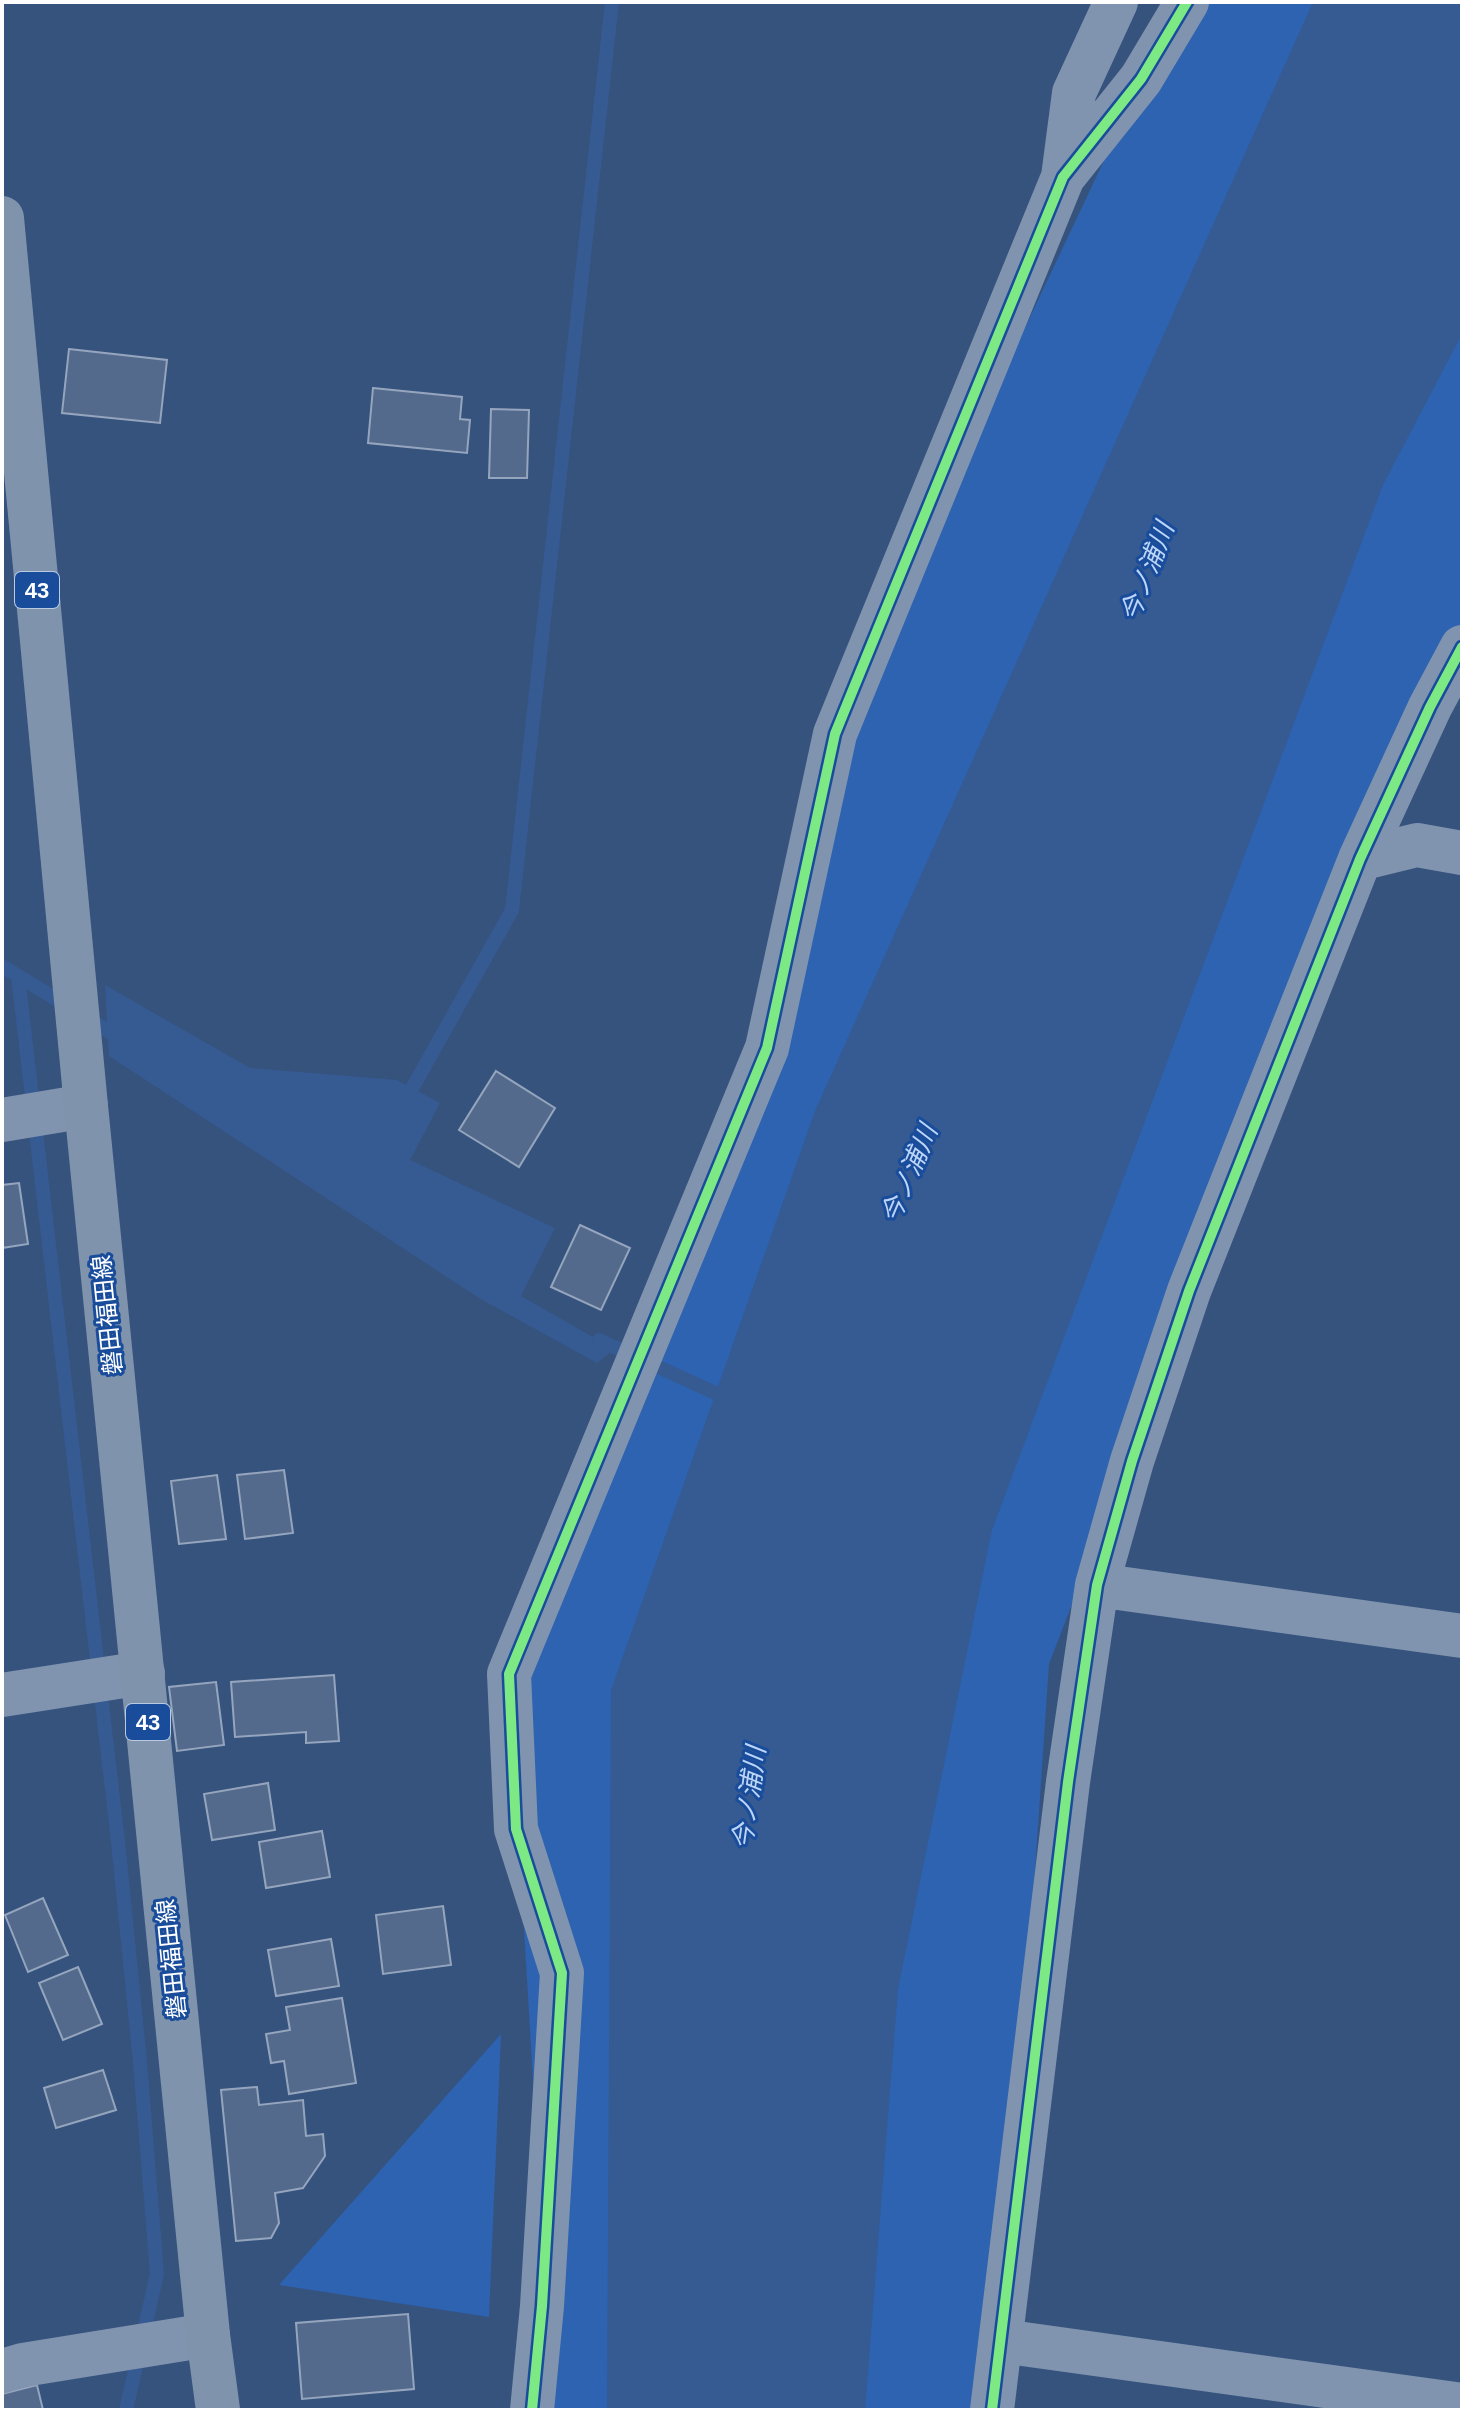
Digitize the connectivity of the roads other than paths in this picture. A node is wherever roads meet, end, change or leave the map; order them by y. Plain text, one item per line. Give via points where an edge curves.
1 (1116, 2) edge
2 (1187, 2) edge
3 (1063, 177) junction
4 (2, 218) edge
5 (10, 396) edge
6 (1462, 647) edge
7 (1462, 853) edge
8 (1360, 859) junction
9 (86, 1106) junction
10 (2, 1120) edge
11 (1097, 1585) junction
12 (1462, 1636) edge
13 (143, 1673) junction
14 (2, 1695) edge
15 (208, 2335) junction
16 (1001, 2341) junction
17 (2, 2371) edge
18 (1462, 2405) edge
19 (218, 2410) edge
20 (532, 2410) edge
21 (992, 2410) edge

1 - 3 street via 1074,93
2 - 3 street via 1141,79
3 - 20 street via 835,734 767,1048 509,1674 516,1829 562,1973
4 - 5 main road, 磐田福田線 / 43
5 - 9 main road, 磐田福田線 / 43
6 - 8 street
7 - 8 street via 1417,845
8 - 11 street via 1189,1291
9 - 10 street
9 - 13 main road, 磐田福田線 / 43
11 - 12 street
11 - 16 street via 1066,1797
13 - 14 street
13 - 15 main road, 磐田福田線 / 43
15 - 17 street
15 - 19 main road, 磐田福田線 / 43
16 - 18 street
16 - 21 street

